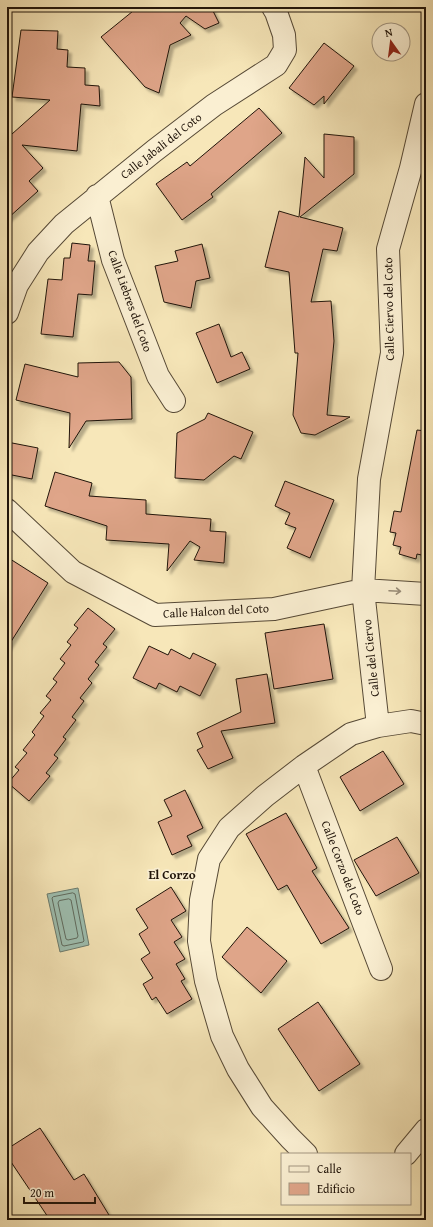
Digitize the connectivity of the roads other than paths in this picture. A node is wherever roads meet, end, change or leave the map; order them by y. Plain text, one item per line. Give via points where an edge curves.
1 (273, 7) edge
2 (426, 104) edge
3 (97, 196) junction
4 (12, 285) edge
5 (7, 313) edge
6 (174, 401) dead end
7 (7, 510) edge
8 (363, 590) junction
9 (426, 594) edge
10 (426, 724) edge
11 (378, 726) junction
12 (304, 766) junction
13 (381, 969) dead end
14 (426, 1130) edge
15 (305, 1153) edge
16 (407, 1153) edge

1 - 3 street, Calle Jabali del Coto via 284,35 285,50 276,65 214,105
2 - 8 street, Calle Ciervo del Coto via 412,168 388,249 392,353 369,479
3 - 4 street, Calle Jabali del Coto via 64,224
3 - 6 street, Calle Liebres del Coto via 113,260 158,376
4 - 5 street
7 - 8 street, Calle Halcon del Coto via 73,572 155,614 274,608
8 -> 9 street, Calle Halcon del Coto
8 - 11 street, Calle del Ciervo
10 - 11 street via 411,721
11 - 12 street via 350,734
12 - 13 street, Calle Corzo del Coto
12 - 15 street via 229,828 209,859 201,900 199,942 206,981 222,1036 238,1069 262,1107
14 - 16 street

